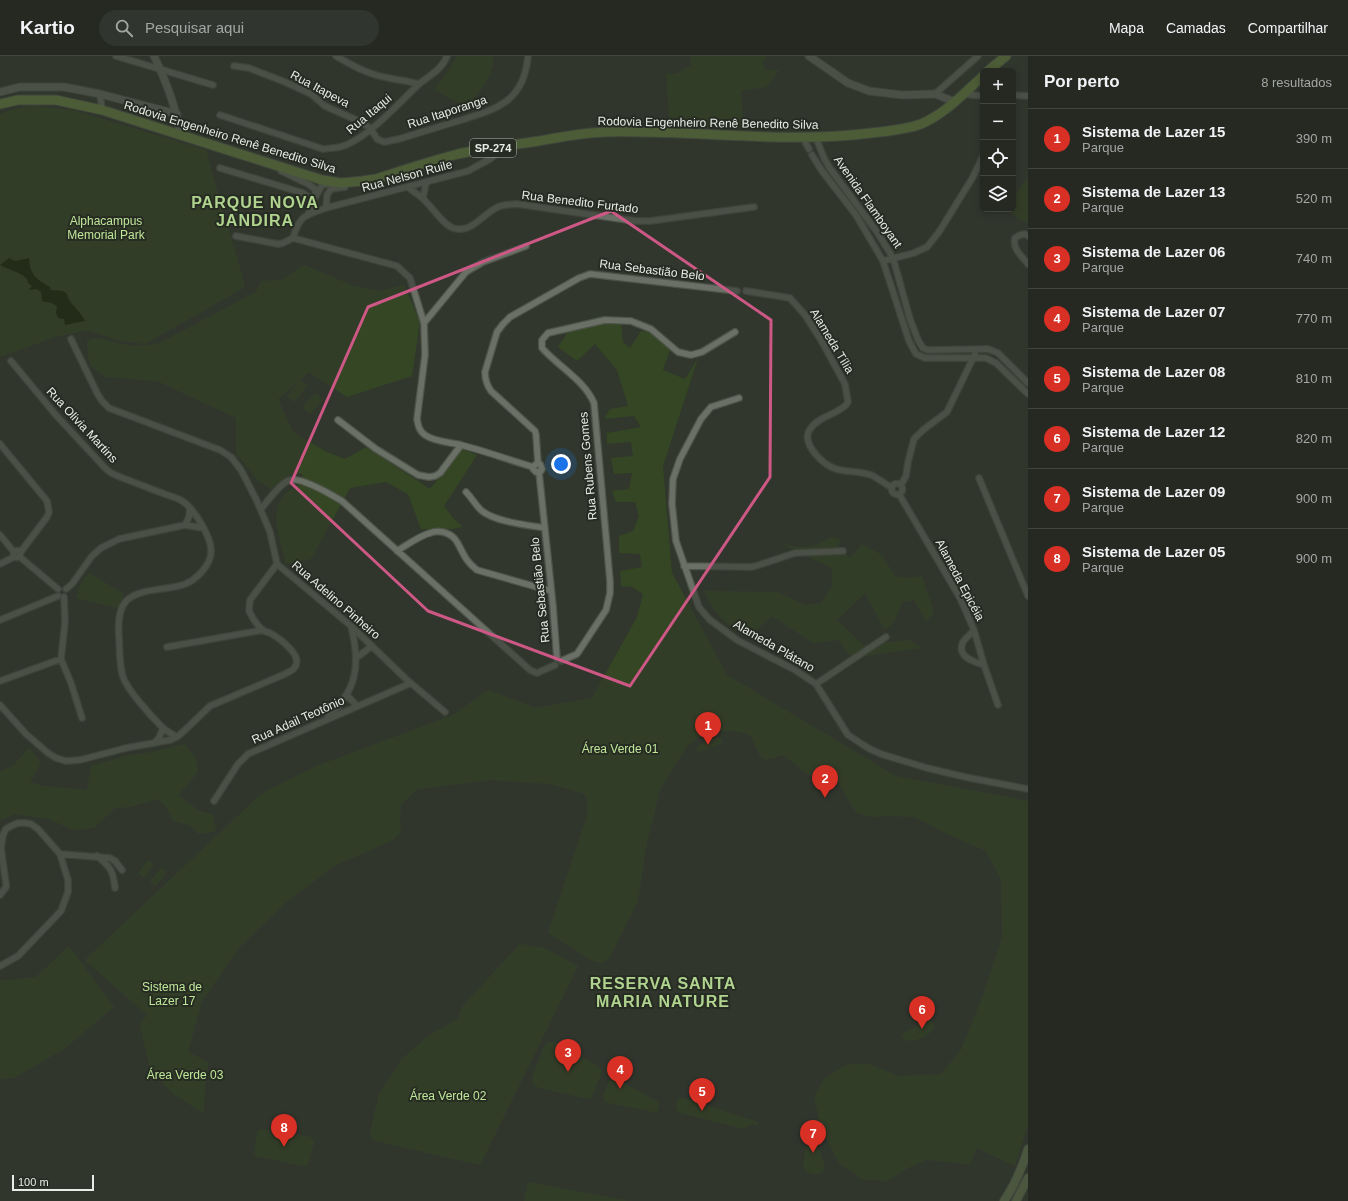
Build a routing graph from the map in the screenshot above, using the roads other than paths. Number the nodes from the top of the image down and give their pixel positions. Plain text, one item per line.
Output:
1 (116, 56) edge
2 (154, 56) edge
3 (336, 56) edge
4 (447, 56) edge
5 (528, 56) edge
6 (809, 56) edge
7 (978, 56) edge
8 (1006, 56) edge
9 (234, 66) dead end
10 (992, 68) edge
11 (160, 69) junction
12 (980, 79) edge
13 (419, 84) junction
14 (213, 85) dead end
15 (0, 92) edge
16 (100, 94) junction
17 (935, 94) junction
18 (963, 94) junction
19 (1016, 95) edge
20 (980, 96) edge
21 (1028, 96) edge
22 (955, 102) junction
23 (0, 104) edge
24 (102, 110) junction
25 (177, 114) junction
26 (220, 115) dead end
27 (371, 129) junction
28 (180, 134) junction
29 (803, 138) junction
30 (816, 138) junction
31 (507, 146) junction
32 (809, 148) dead end
33 (812, 155) dead end
34 (263, 161) junction
35 (980, 162) edge
36 (220, 168) dead end
37 (376, 178) junction
38 (341, 183) junction
39 (426, 183) junction
40 (408, 187) junction
41 (316, 196) junction
42 (423, 198) junction
43 (312, 202) junction
44 (754, 207) dead end
45 (326, 208) junction
46 (308, 214) junction
47 (236, 236) dead end
48 (1028, 236) edge
49 (293, 238) junction
50 (526, 246) dead end
51 (893, 258) junction
52 (883, 261) junction
53 (1028, 263) edge
54 (736, 291) dead end
55 (746, 291) dead end
56 (424, 323) junction
57 (736, 332) dead end
58 (71, 339) dead end
59 (978, 348) junction
60 (974, 357) junction
61 (11, 361) dead end
62 (1028, 383) edge
63 (1028, 394) edge
64 (739, 398) dead end
65 (338, 420) dead end
66 (0, 444) edge
67 (460, 445) junction
68 (535, 465) junction
69 (979, 478) dead end
70 (901, 485) junction
71 (892, 488) junction
72 (466, 492) dead end
73 (899, 494) junction
74 (190, 508) junction
75 (261, 509) junction
76 (185, 525) junction
77 (203, 528) junction
78 (545, 528) junction
79 (0, 535) edge
80 (397, 551) junction
81 (843, 551) dead end
82 (17, 554) junction
83 (0, 564) edge
84 (277, 564) junction
85 (684, 566) junction
86 (58, 589) junction
87 (66, 589) junction
88 (551, 591) junction
89 (61, 596) junction
90 (1028, 596) edge
91 (0, 620) edge
92 (350, 626) junction
93 (263, 630) junction
94 (974, 630) junction
95 (886, 637) dead end
96 (372, 646) junction
97 (167, 648) dead end
98 (356, 658) junction
99 (61, 659) junction
100 (558, 662) junction
101 (984, 665) junction
102 (0, 681) edge
103 (411, 683) junction
104 (816, 684) junction
105 (347, 695) junction
106 (0, 705) edge
107 (998, 705) dead end
108 (357, 706) junction
109 (445, 712) dead end
110 (82, 718) dead end
111 (323, 721) junction
112 (163, 728) junction
113 (177, 737) junction
114 (153, 744) junction
115 (1028, 789) edge
116 (214, 801) dead end
117 (60, 854) junction
118 (97, 856) junction
119 (122, 870) dead end
120 (114, 888) dead end
121 (0, 895) edge
122 (0, 966) edge
123 (1028, 1150) edge
124 (1028, 1178) edge
125 (1004, 1201) edge
126 (1016, 1201) edge

1 - 11 street
2 - 11 street
3 - 13 street
4 - 13 street, Rua Itaqui
5 - 27 street, Rua Itaporanga
6 - 17 street
7 - 17 street
8 - 10 main road
9 - 27 street, Rua Itapeva
11 - 14 street
11 - 25 street
12 - 18 main road, Rodovia Engenheiro Renê Benedito Silva / SP-274
13 - 27 street, Rua Itaqui
15 - 16 street
16 - 24 street
16 - 25 street
17 - 22 street
18 - 20 street
18 - 22 main road, Rodovia Engenheiro Renê Benedito Silva / SP-274
19 - 21 street
22 - 30 main road, Rodovia Engenheiro Renê Benedito Silva / SP-274
23 - 24 main road, Rodovia Engenheiro Renê Benedito Silva / SP-274
24 - 28 main road, Rodovia Engenheiro Renê Benedito Silva / SP-274
25 - 28 street
26 - 27 street, Rua Itaqui
28 - 34 main road, Rodovia Engenheiro Renê Benedito Silva / SP-274
29 - 30 main road, Rodovia Engenheiro Renê Benedito Silva / SP-274
29 - 31 main road, Rodovia Engenheiro Renê Benedito Silva / SP-274
29 - 32 street
30 - 51 street, Avenida Flamboyant
31 - 37 main road, Rodovia Engenheiro Renê Benedito Silva / SP-274
31 - 39 street, Rua Nelson Ruile
33 - 52 street, Avenida Flamboyant
34 - 38 main road, Rodovia Engenheiro Renê Benedito Silva / SP-274
34 - 41 street
35 - 51 street
36 - 43 street
37 - 38 main road, Rodovia Engenheiro Renê Benedito Silva / SP-274
37 - 45 street
38 - 41 street
39 - 40 street, Rua Nelson Ruile
39 - 42 street
40 - 42 street, Rua Benedito Furtado
40 - 45 street, Rua Nelson Ruile
41 - 43 street
42 - 44 street, Rua Benedito Furtado
43 - 46 street
45 - 46 street, Rua Nelson Ruile
46 - 49 street
47 - 49 street
48 - 53 street
49 - 56 street
50 - 56 street
51 - 52 street
51 - 59 street, Avenida Flamboyant
52 - 60 street, Avenida Flamboyant
54 - 68 street, Rua Sebastião Belo
55 - 71 street, Alameda Tília
56 - 67 street
57 - 100 street, Rua Rubens Gomes
58 - 75 street, Rua Adelino Pinheiro
59 - 60 street
59 - 62 street, Avenida Flamboyant
60 - 63 street, Avenida Flamboyant
60 - 70 street
61 - 74 street, Rua Olivia Martins
64 - 85 street, Alameda Plátano
65 - 67 street
66 - 82 street
67 - 68 street
68 - 78 street, Rua Sebastião Belo
69 - 90 street
70 - 71 street
70 - 73 street
71 - 73 street
72 - 78 street
73 - 94 street, Alameda Epicéia
74 - 76 street
74 - 77 street, Rua Olivia Martins
75 - 80 street, Rua Rubens Gomes
75 - 84 street, Rua Adelino Pinheiro
76 - 77 street
76 - 87 street
77 - 112 street, Rua Olivia Martins
78 - 88 street, Rua Sebastião Belo
79 - 82 street
80 - 88 street
80 - 100 street, Rua Rubens Gomes
81 - 85 street
82 - 83 street
82 - 86 street
84 - 92 street, Rua Adelino Pinheiro
84 - 93 street
85 - 104 street, Alameda Plátano
86 - 87 street
86 - 89 street
87 - 89 street
88 - 100 street, Rua Sebastião Belo
89 - 91 street
89 - 99 street
92 - 96 street, Rua Adelino Pinheiro
92 - 98 street
93 - 97 street
93 - 113 street
94 - 101 street, Alameda Epicéia
94 - 101 street
95 - 104 street
96 - 98 street
96 - 103 street, Rua Adelino Pinheiro
98 - 105 street
99 - 102 street
99 - 110 street
101 - 107 street, Alameda Epicéia
103 - 108 street, Rua Adail Teotônio
103 - 109 street, Rua Adelino Pinheiro
104 - 115 street, Alameda Plátano
105 - 108 street
105 - 111 street
106 - 114 street
108 - 111 street, Rua Adail Teotônio
111 - 116 street, Rua Adail Teotônio
112 - 113 street, Rua Olivia Martins
112 - 114 street
113 - 114 street
117 - 118 street
117 - 121 street
117 - 122 street
118 - 119 street
118 - 120 street
123 - 125 main road
124 - 126 main road

